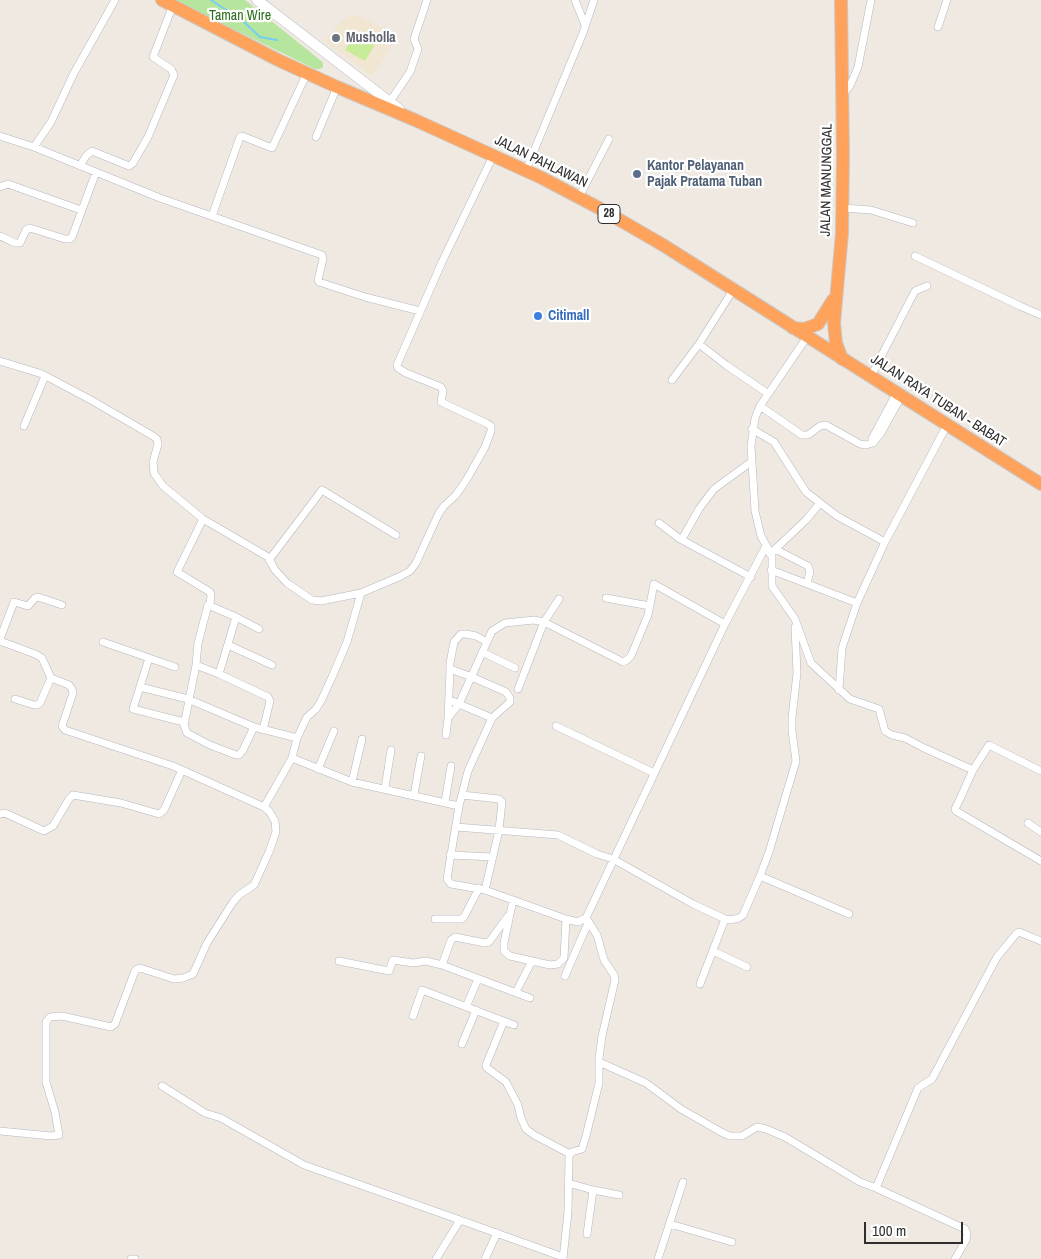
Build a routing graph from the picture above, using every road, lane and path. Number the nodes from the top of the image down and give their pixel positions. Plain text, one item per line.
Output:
1 (115, 0) edge
2 (257, 0) edge
3 (427, 0) edge
4 (574, 0) edge
5 (594, 0) edge
6 (841, 0) edge
7 (871, 0) edge
8 (947, 0) edge
9 (168, 3) edge
10 (585, 26) junction
11 (938, 27) dead end
12 (307, 73) junction
13 (337, 88) junction
14 (843, 95) junction
15 (389, 102) junction
16 (415, 120) junction
17 (0, 136) edge
18 (316, 137) dead end
19 (609, 139) dead end
20 (34, 147) junction
21 (493, 156) junction
22 (80, 166) junction
23 (526, 170) junction
24 (96, 172) junction
25 (0, 187) edge
26 (579, 197) junction
27 (843, 208) junction
28 (81, 210) junction
29 (212, 216) junction
30 (913, 223) dead end
31 (0, 236) edge
32 (915, 256) dead end
33 (927, 286) dead end
34 (733, 290) junction
35 (836, 291) junction
36 (420, 311) junction
37 (1041, 315) edge
38 (793, 328) junction
39 (812, 340) junction
40 (699, 344) junction
41 (842, 359) junction
42 (0, 361) edge
43 (45, 376) junction
44 (871, 376) junction
45 (672, 380) dead end
46 (767, 393) junction
47 (899, 394) junction
48 (760, 406) junction
49 (947, 425) junction
50 (24, 426) dead end
51 (752, 429) junction
52 (751, 462) junction
53 (1041, 484) edge
54 (820, 503) junction
55 (203, 519) junction
56 (659, 523) dead end
57 (396, 535) dead end
58 (682, 539) junction
59 (885, 542) junction
60 (766, 546) junction
61 (772, 552) junction
62 (270, 560) junction
63 (772, 570) junction
64 (750, 577) junction
65 (807, 583) junction
66 (361, 593) junction
67 (606, 598) dead end
68 (558, 599) dead end
69 (857, 602) junction
70 (62, 604) dead end
71 (210, 604) junction
72 (650, 606) junction
73 (236, 617) junction
74 (794, 619) junction
75 (544, 622) junction
76 (725, 624) junction
77 (258, 629) dead end
78 (0, 640) edge
79 (103, 642) dead end
80 (487, 642) junction
81 (228, 645) junction
82 (482, 652) junction
83 (149, 658) junction
84 (196, 665) junction
85 (272, 665) dead end
86 (175, 667) dead end
87 (515, 668) dead end
88 (450, 669) junction
89 (219, 674) junction
90 (472, 677) junction
91 (51, 678) junction
92 (140, 687) junction
93 (518, 689) dead end
94 (839, 690) junction
95 (15, 699) dead end
96 (188, 699) junction
97 (450, 700) junction
98 (459, 704) junction
99 (448, 718) junction
100 (492, 718) junction
101 (184, 722) junction
102 (556, 726) dead end
103 (254, 727) junction
104 (263, 730) junction
105 (334, 732) dead end
106 (446, 734) dead end
107 (298, 738) junction
108 (362, 739) dead end
109 (391, 750) dead end
110 (421, 756) dead end
111 (292, 758) junction
112 (451, 766) dead end
113 (318, 769) junction
114 (182, 770) junction
115 (973, 770) junction
116 (1041, 771) edge
117 (654, 773) junction
118 (352, 782) junction
119 (385, 788) junction
120 (414, 795) junction
121 (462, 795) junction
122 (445, 802) junction
123 (459, 806) junction
124 (264, 807) junction
125 (0, 814) edge
126 (1028, 823) dead end
127 (456, 827) junction
128 (498, 830) junction
129 (1041, 832) edge
130 (450, 855) junction
131 (493, 857) junction
132 (612, 859) junction
133 (1041, 861) edge
134 (760, 876) junction
135 (482, 889) junction
136 (513, 900) junction
137 (509, 914) junction
138 (849, 914) dead end
139 (435, 919) dead end
140 (566, 919) junction
141 (725, 919) junction
142 (587, 920) junction
143 (1041, 942) edge
144 (713, 951) junction
145 (339, 961) dead end
146 (532, 962) junction
147 (442, 965) junction
148 (747, 967) dead end
149 (566, 976) dead end
150 (478, 978) junction
151 (700, 984) dead end
152 (516, 992) junction
153 (530, 998) dead end
154 (466, 1007) junction
155 (476, 1010) junction
156 (413, 1016) dead end
157 (504, 1021) junction
158 (514, 1025) dead end
159 (462, 1044) dead end
160 (599, 1062) junction
161 (162, 1086) dead end
162 (0, 1131) edge
163 (570, 1154) junction
164 (683, 1182) dead end
165 (568, 1183) junction
166 (876, 1188) junction
167 (594, 1190) junction
168 (619, 1195) dead end
169 (460, 1220) junction
170 (670, 1224) junction
171 (496, 1233) junction
172 (587, 1234) dead end
173 (732, 1242) dead end
174 (563, 1258) edge
175 (131, 1259) edge
176 (135, 1259) edge
177 (436, 1259) edge
178 (485, 1259) edge
179 (658, 1259) edge
180 (955, 1259) edge

1 - 20 street
2 - 15 main road, JALAN PAHLAWAN
3 - 15 street
4 - 10 street
5 - 10 street
6 - 14 highway, JALAN MANUNGGAL
7 - 14 street
8 - 11 street
9 - 12 highway, 28
9 - 22 street
10 - 23 street
12 - 13 highway, 28
12 - 29 street
13 - 16 highway, 28
13 - 18 street
14 - 27 highway, JALAN MANUNGGAL
15 - 16 main road, JALAN PAHLAWAN
16 - 21 highway, JALAN PAHLAWAN / 28
17 - 20 street
19 - 26 street
20 - 22 street
21 - 23 highway, JALAN PAHLAWAN / 28
21 - 36 street
22 - 24 street
23 - 26 highway, JALAN PAHLAWAN / 28
24 - 28 street
24 - 29 street
25 - 28 street
26 - 34 highway, JALAN PAHLAWAN / 28
27 - 30 street
27 - 35 highway, JALAN MANUNGGAL
28 - 31 street
29 - 36 street
32 - 37 street
33 - 44 street
34 - 38 highway, JALAN PAHLAWAN / 28
34 - 40 street
35 - 38 highway
35 - 41 highway, JALAN MANUNGGAL
36 - 66 street
38 - 39 highway, JALAN PAHLAWAN / 28
39 - 41 highway, JALAN RAYA TUBAN - BABAT / 28
39 - 46 street
40 - 45 street
40 - 46 street
41 - 44 highway, JALAN RAYA TUBAN - BABAT / 28
42 - 43 street
43 - 50 street
43 - 55 street
44 - 47 highway, JALAN RAYA TUBAN - BABAT / 28
46 - 48 street
47 - 48 street
47 - 49 highway, JALAN RAYA TUBAN - BABAT / 28
48 - 51 street
49 - 53 highway, JALAN RAYA TUBAN - BABAT / 28
49 - 59 street
51 - 52 street
51 - 54 street
52 - 58 street
52 - 60 street
54 - 59 street
54 - 61 street
55 - 62 street
55 - 71 street
56 - 58 street
57 - 62 street
58 - 64 street
59 - 69 street
60 - 61 street
60 - 64 street
61 - 63 street
61 - 65 street
62 - 66 street
63 - 65 street
63 - 74 street
64 - 76 street
65 - 69 street
66 - 107 street
67 - 72 street
68 - 75 street
69 - 94 street
70 - 78 street
71 - 73 street
71 - 84 street
72 - 75 street
72 - 76 street
73 - 77 street
73 - 81 street
74 - 94 street
74 - 134 street
75 - 80 street
75 - 93 street
76 - 117 street
78 - 91 street
79 - 83 street
80 - 82 street
80 - 88 street
81 - 85 street
81 - 89 street
82 - 87 street
82 - 90 street
83 - 86 street
83 - 92 street
84 - 89 street
84 - 96 street
88 - 90 street
88 - 97 street
89 - 104 street
90 - 98 street
90 - 100 street
91 - 95 street
91 - 114 street
92 - 96 street
92 - 101 street
94 - 115 street
96 - 101 street
96 - 103 street
97 - 98 street
97 - 99 street
98 - 99 street
98 - 100 street
99 - 106 street
100 - 121 street
101 - 103 street
102 - 117 street
103 - 104 street
104 - 107 street
105 - 113 street
107 - 111 street
108 - 118 street
109 - 119 street
110 - 120 street
111 - 113 street
111 - 124 street
112 - 122 street
113 - 118 street
114 - 124 street
114 - 125 street
115 - 116 street
115 - 133 street
117 - 132 street
118 - 119 street
119 - 120 street
120 - 122 street
121 - 123 street
121 - 128 street
122 - 123 street
123 - 127 street
124 - 162 street
126 - 129 street
127 - 128 street
127 - 130 street
128 - 131 street
128 - 132 street
130 - 131 street
130 - 135 street
131 - 135 street
132 - 141 street
132 - 142 street
134 - 138 street
134 - 141 street
135 - 136 street
135 - 139 street
136 - 137 street
136 - 140 street
137 - 146 street
137 - 147 street
140 - 142 street
140 - 146 street
141 - 144 street
142 - 149 street
142 - 160 street
143 - 166 street
144 - 148 street
144 - 151 street
145 - 147 street
146 - 152 street
147 - 150 street
150 - 152 street
150 - 154 street
152 - 153 street
154 - 155 street
154 - 156 street
155 - 157 street
155 - 159 street
157 - 158 street
157 - 163 street
160 - 163 street
160 - 166 street
161 - 169 street
163 - 165 street
164 - 170 street
165 - 167 street
165 - 174 street
166 - 180 street
167 - 168 street
167 - 172 street
169 - 171 street
169 - 177 street
170 - 173 street
170 - 179 street
171 - 174 street
171 - 178 street
175 - 176 street

